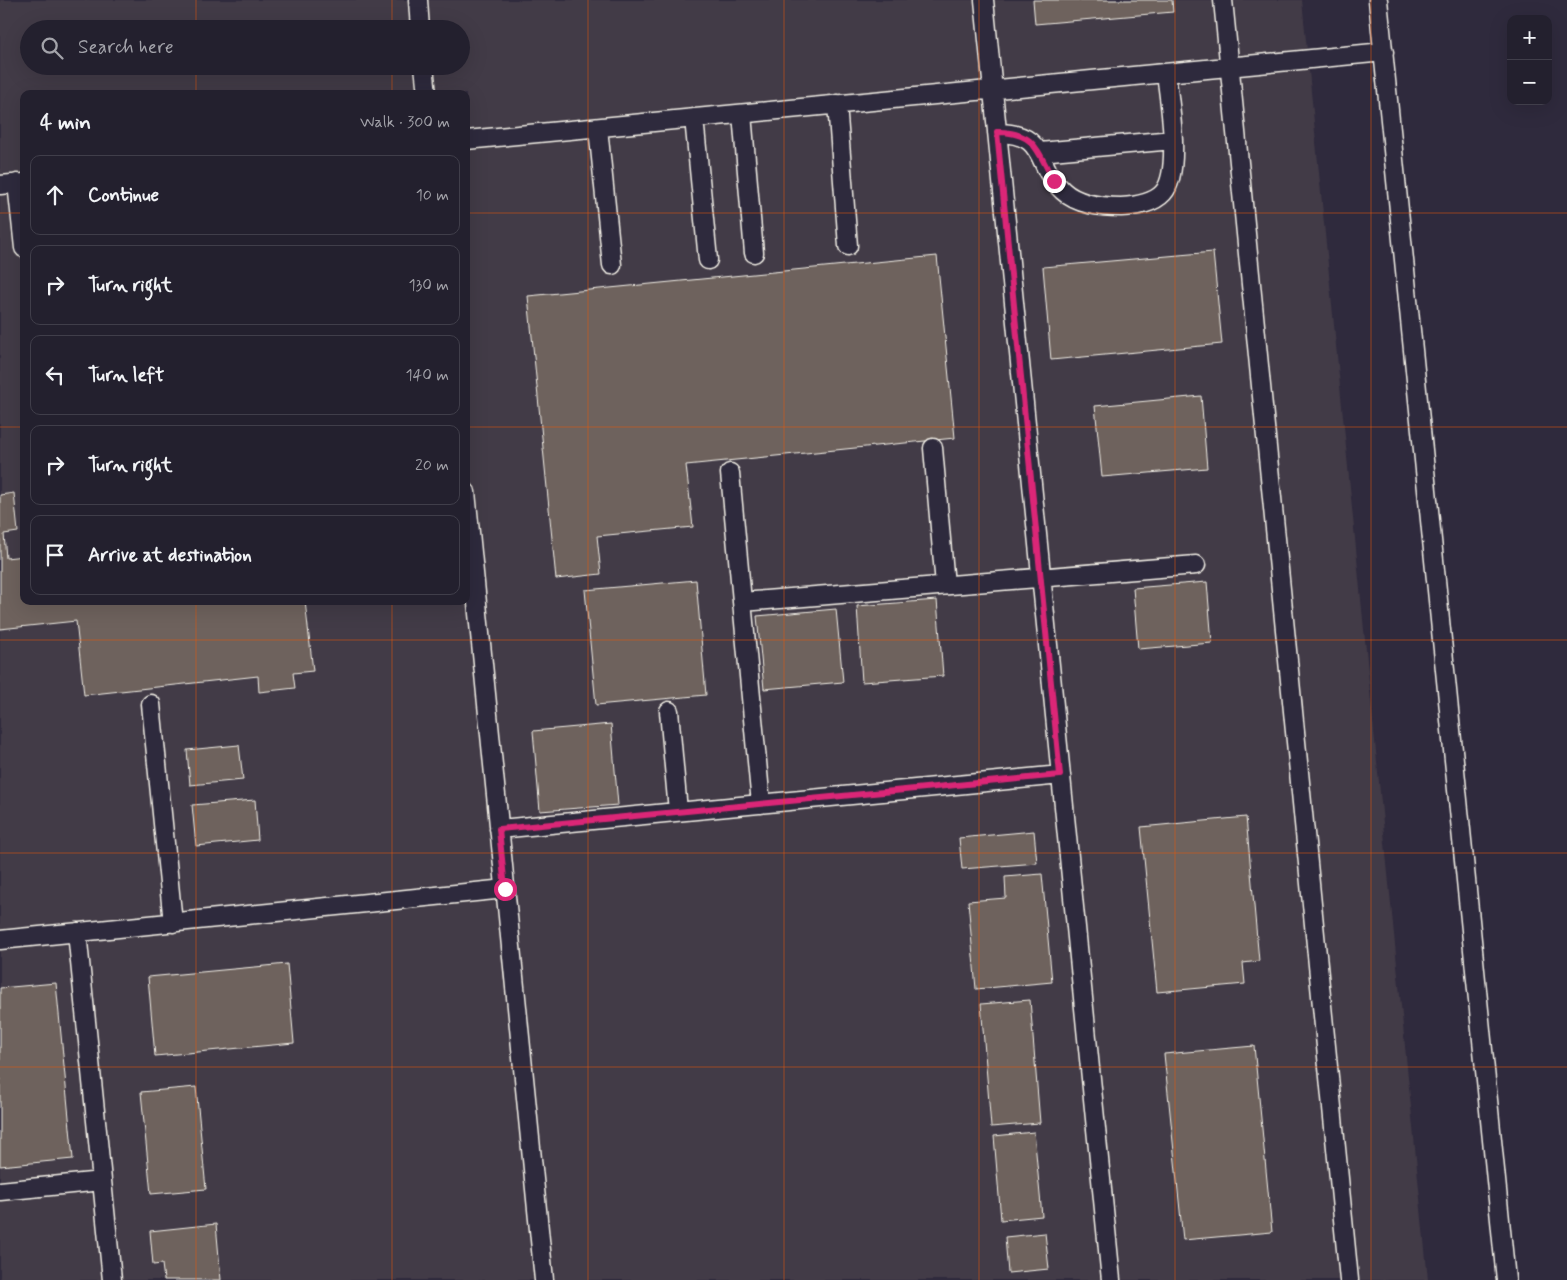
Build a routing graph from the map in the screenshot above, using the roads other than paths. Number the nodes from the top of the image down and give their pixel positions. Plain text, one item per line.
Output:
1 (418, 0) edge
2 (984, 0) edge
3 (1223, 0) edge
4 (1378, 0) edge
5 (419, 20) edge
6 (1384, 52) junction
7 (1230, 67) junction
8 (1166, 73) junction
9 (425, 75) edge
10 (427, 90) edge
11 (993, 90) junction
12 (838, 104) junction
13 (742, 114) junction
14 (694, 118) junction
15 (598, 128) junction
16 (997, 132) junction
17 (470, 140) edge
18 (1173, 140) junction
19 (1040, 152) junction
20 (14, 184) edge
21 (20, 222) edge
22 (848, 246) dead end
23 (754, 252) dead end
24 (708, 260) dead end
25 (612, 265) dead end
26 (932, 448) dead end
27 (730, 473) dead end
28 (470, 542) edge
29 (1196, 565) dead end
30 (1041, 577) junction
31 (945, 585) junction
32 (742, 602) junction
33 (151, 704) dead end
34 (669, 711) dead end
35 (1060, 775) junction
36 (761, 804) junction
37 (678, 812) junction
38 (499, 829) junction
39 (505, 889) junction
40 (173, 923) junction
41 (77, 932) junction
42 (0, 940) edge
43 (102, 1181) junction
44 (0, 1191) edge
45 (112, 1280) edge
46 (544, 1280) edge
47 (1111, 1280) edge
48 (1349, 1280) edge
49 (1506, 1280) edge

1 - 5 lane
2 - 11 lane
3 - 7 lane
4 - 6 lane
6 - 7 lane
6 - 49 lane
7 - 8 lane
7 - 48 lane
8 - 11 lane
8 - 18 lane
9 - 10 lane
11 - 12 lane
11 - 16 lane
12 - 13 lane
12 - 22 lane
13 - 14 lane
13 - 23 lane
14 - 15 lane
14 - 24 lane
15 - 17 lane
15 - 25 lane
16 - 19 lane
16 - 30 lane
18 - 19 lane
18 - 19 lane
20 - 21 lane
26 - 31 lane
27 - 32 lane
28 - 38 lane
29 - 30 lane
30 - 31 lane
30 - 35 lane
31 - 32 lane
32 - 36 lane
33 - 40 lane
34 - 37 lane
35 - 36 lane
35 - 47 lane
36 - 37 lane
37 - 38 lane
38 - 39 lane
39 - 40 lane
39 - 46 lane
40 - 41 lane
41 - 42 lane
41 - 43 lane
43 - 44 lane
43 - 45 lane

